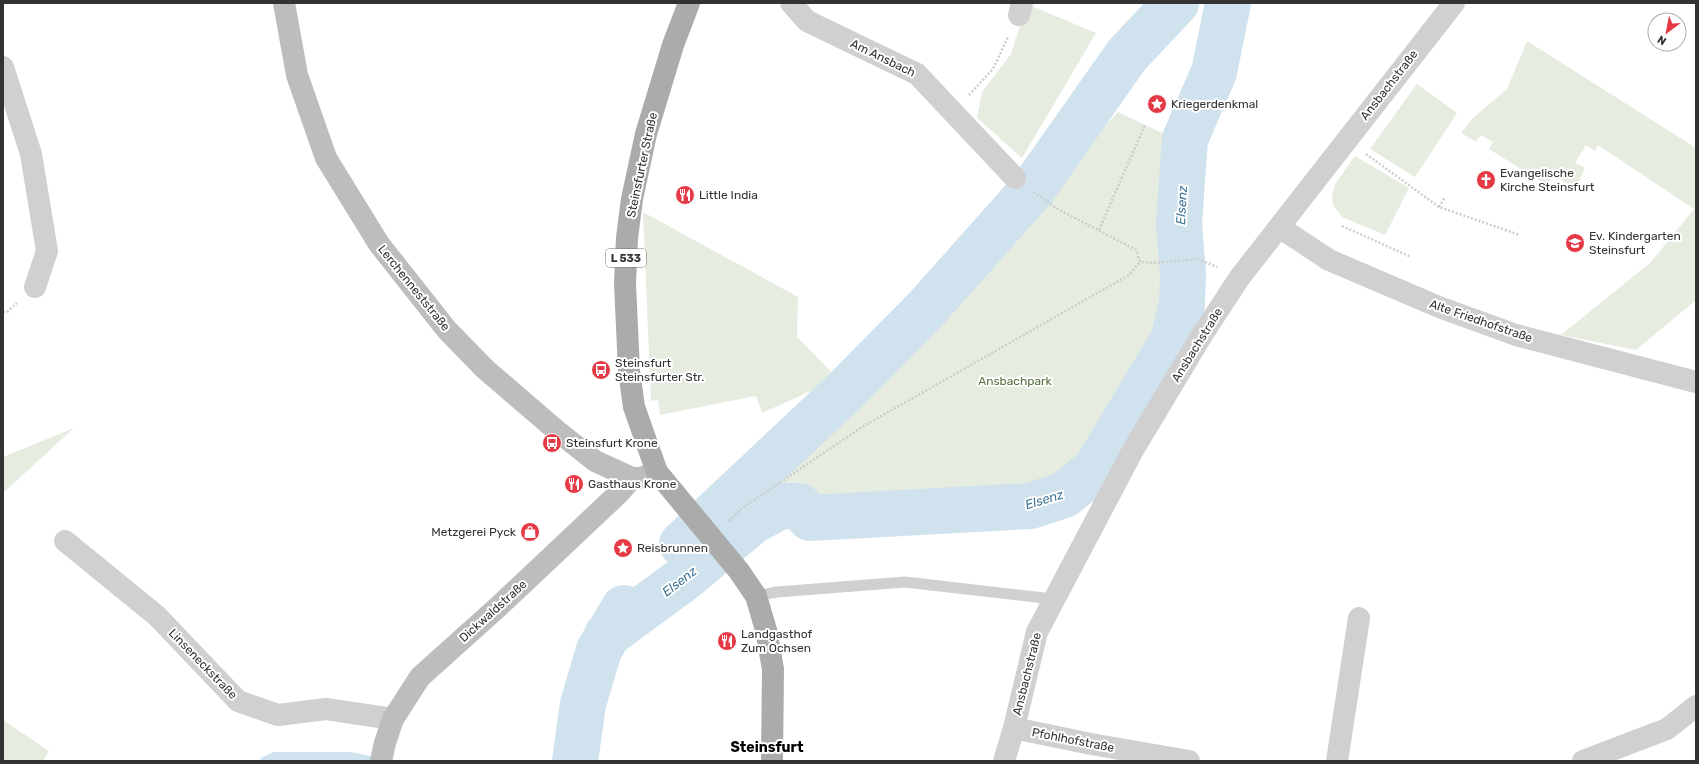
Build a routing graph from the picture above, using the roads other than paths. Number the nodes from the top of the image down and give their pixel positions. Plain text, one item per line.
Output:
1 (284, 3) edge
2 (689, 3) edge
3 (791, 3) edge
4 (1454, 3) edge
5 (3, 67) edge
6 (1015, 178) dead end
7 (1279, 227) junction
8 (34, 287) dead end
9 (1696, 382) edge
10 (657, 472) junction
11 (632, 478) junction
12 (66, 541) dead end
13 (756, 596) junction
14 (1053, 599) junction
15 (1359, 618) dead end
16 (1696, 706) edge
17 (393, 719) junction
18 (1014, 728) junction
19 (383, 752) edge
20 (772, 761) edge
21 (1004, 761) edge
22 (1189, 761) edge
23 (1337, 761) edge
24 (1583, 761) edge

1 - 11 street, Lerchenneststraße
2 - 10 main road, Steinsfurter Straße / L 533
3 - 6 street, Am Ansbach
4 - 7 street, Ansbachstraße
5 - 8 street
7 - 9 street, Alte Friedhofstraße
7 - 14 street, Ansbachstraße
10 - 11 street
10 - 13 main road, L 533
11 - 17 street, Dickwaldstraße
12 - 17 street, Linseneckstraße
13 - 14 lane
13 - 20 main road, L 533
14 - 18 street, Ansbachstraße
15 - 23 street
16 - 24 street
17 - 19 street, Dickwaldstraße
18 - 21 street
18 - 22 street, Pfohlhofstraße

